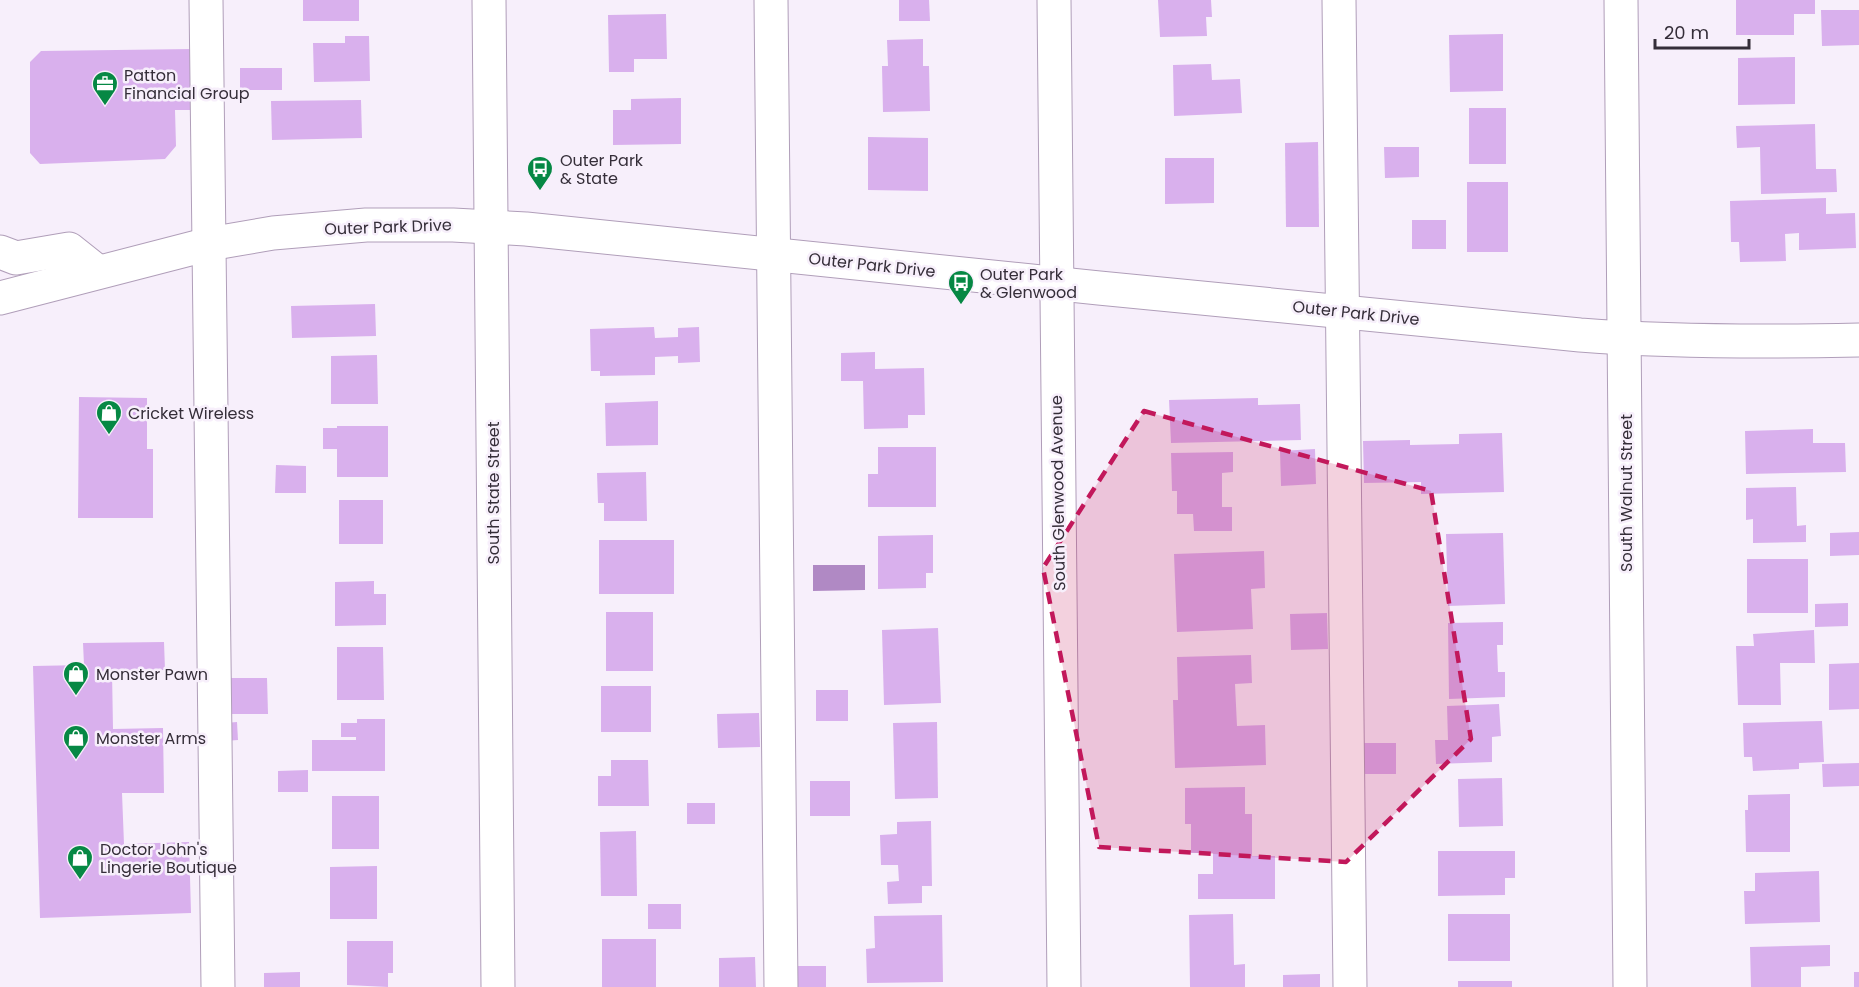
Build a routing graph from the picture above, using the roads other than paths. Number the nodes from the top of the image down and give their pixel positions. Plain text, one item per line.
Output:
1 (206, 0) edge
2 (489, 0) edge
3 (771, 0) edge
4 (1054, 0) edge
5 (1339, 0) edge
6 (1621, 0) edge
7 (492, 227) junction
8 (208, 244) junction
9 (0, 252) edge
10 (773, 255) junction
11 (98, 272) junction
12 (1056, 284) junction
13 (0, 298) edge
14 (1343, 312) junction
15 (1625, 339) junction
16 (1859, 340) edge
17 (218, 987) edge
18 (498, 987) edge
19 (781, 987) edge
20 (1064, 987) edge
21 (1350, 987) edge
22 (1630, 987) edge

1 - 8 street
2 - 7 street, South State Street
3 - 10 street
4 - 12 street, South Glenwood Avenue
5 - 14 street
6 - 15 street, South Walnut Street
7 - 8 street, Outer Park Drive
7 - 10 street, Outer Park Drive
7 - 18 street, South State Street
8 - 11 street, Outer Park Drive
8 - 17 street
9 - 11 street
10 - 12 street, Outer Park Drive
10 - 19 street
11 - 13 street, Outer Park Drive
12 - 14 street, Outer Park Drive
12 - 20 street, South Glenwood Avenue
14 - 15 street, Outer Park Drive
14 - 21 street
15 - 16 street, Outer Park Drive
15 - 22 street, South Walnut Street

